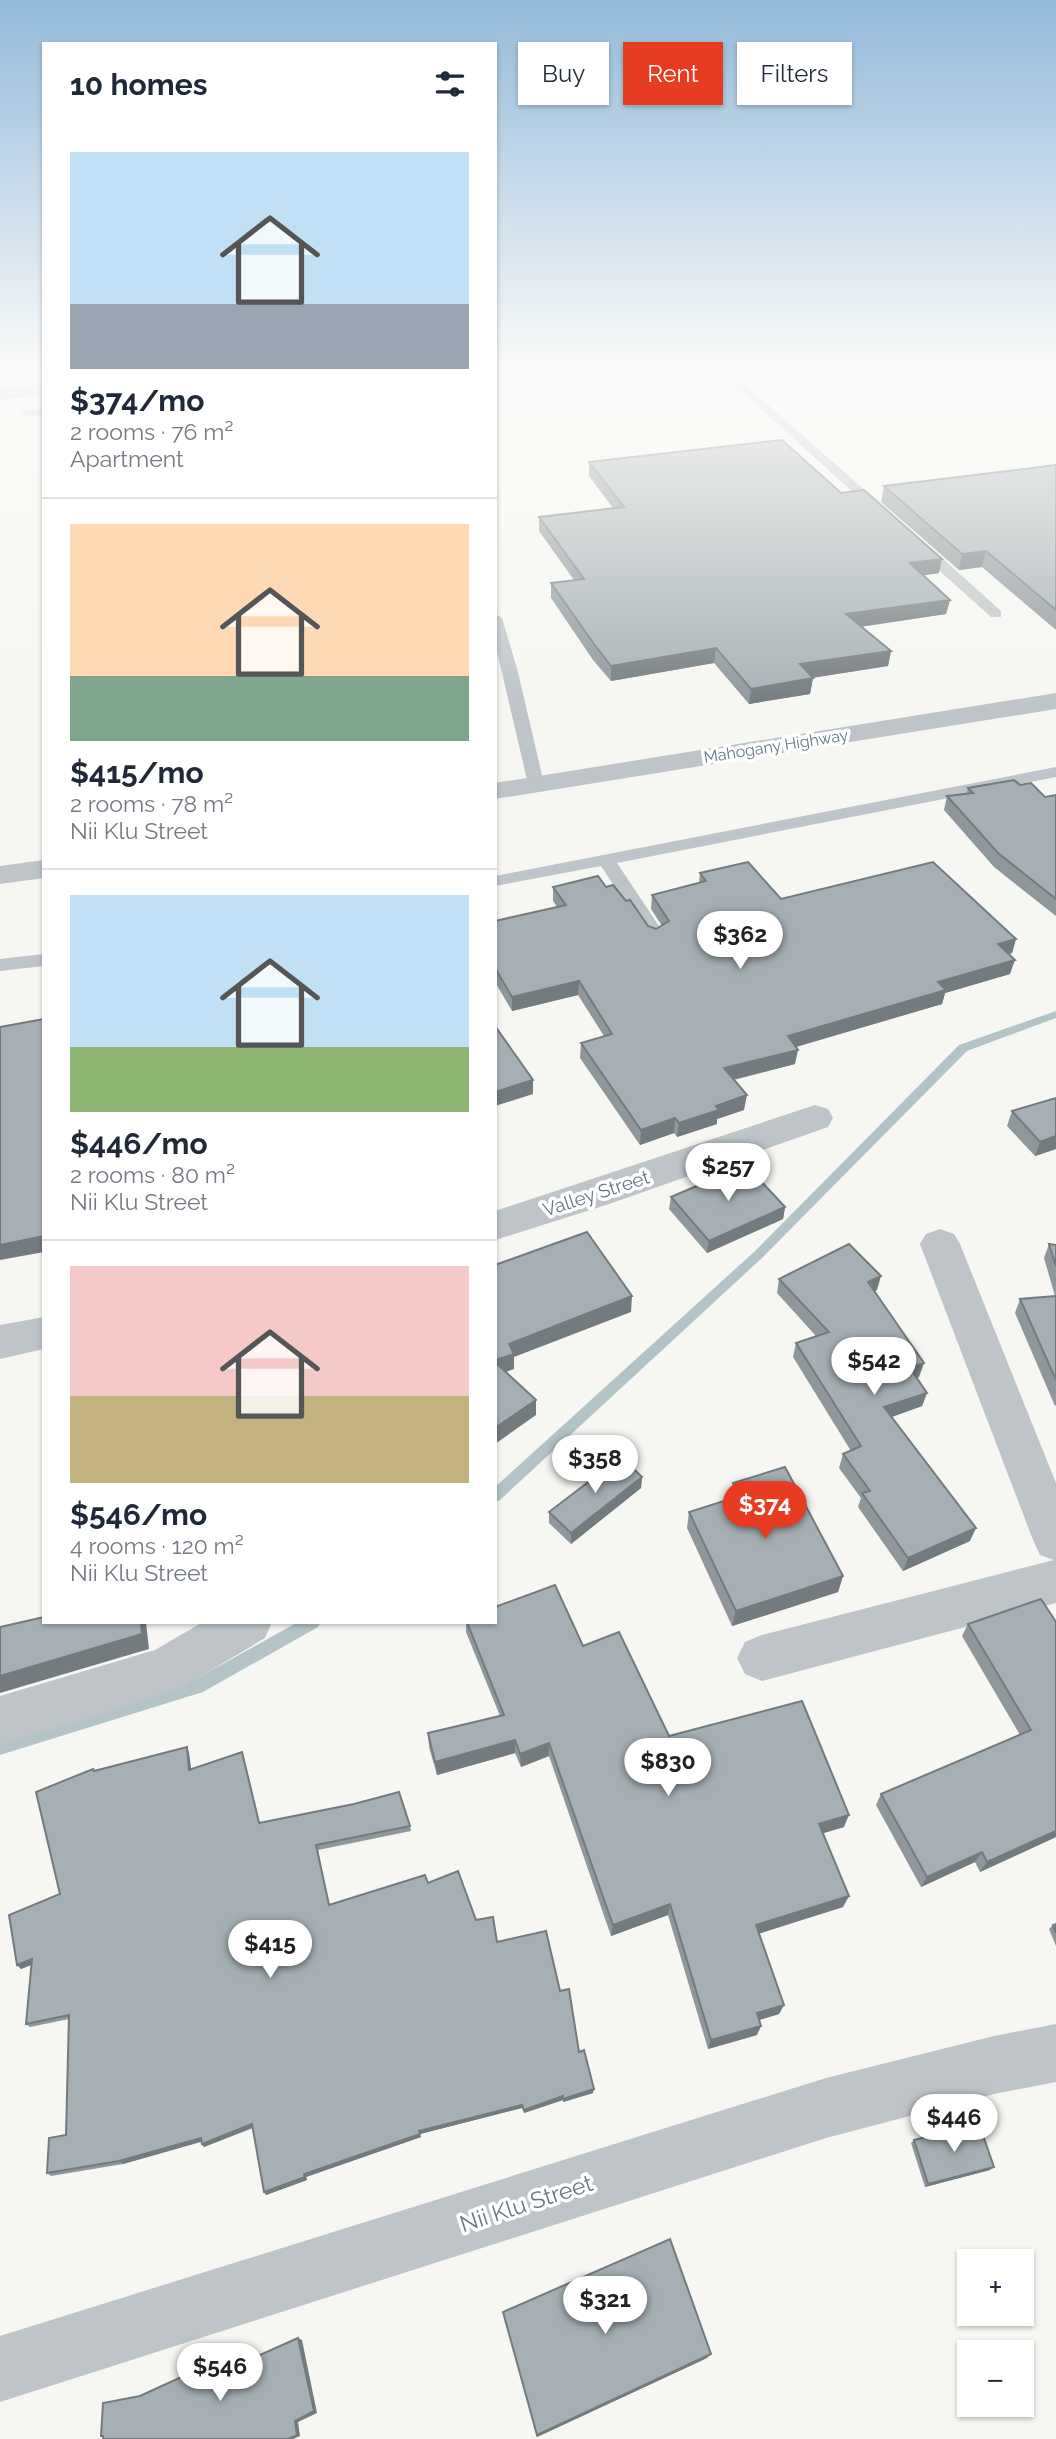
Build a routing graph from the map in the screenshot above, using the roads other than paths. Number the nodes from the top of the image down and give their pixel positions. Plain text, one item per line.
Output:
1 (852, 485) edge
2 (996, 614) dead end
3 (497, 625) edge
4 (1056, 701) edge
5 (1056, 772) edge
6 (536, 784) junction
7 (497, 791) edge
8 (606, 860) junction
9 (42, 869) edge
10 (0, 875) edge
11 (497, 881) edge
12 (656, 935) edge
13 (42, 960) edge
14 (0, 965) edge
15 (815, 1118) dead end
16 (497, 1225) edge
17 (940, 1244) dead end
18 (42, 1333) edge
19 (0, 1342) edge
20 (1044, 1478) edge
21 (1056, 1540) edge
22 (1056, 1581) edge
23 (245, 1624) edge
24 (762, 1658) dead end
25 (0, 1721) edge
26 (1056, 2053) edge
27 (0, 2369) edge

1 - 2 lane
3 - 6 lane
4 - 6 street, Mahogany Highway
5 - 8 lane
6 - 7 street, Mahogany Highway
8 - 11 lane
8 - 12 lane
9 - 10 street
13 - 14 lane
15 - 16 street, Valley Street
17 - 20 street
18 - 19 street
20 - 21 street
22 - 24 street
23 - 25 street
26 - 27 street, Nii Klu Street

